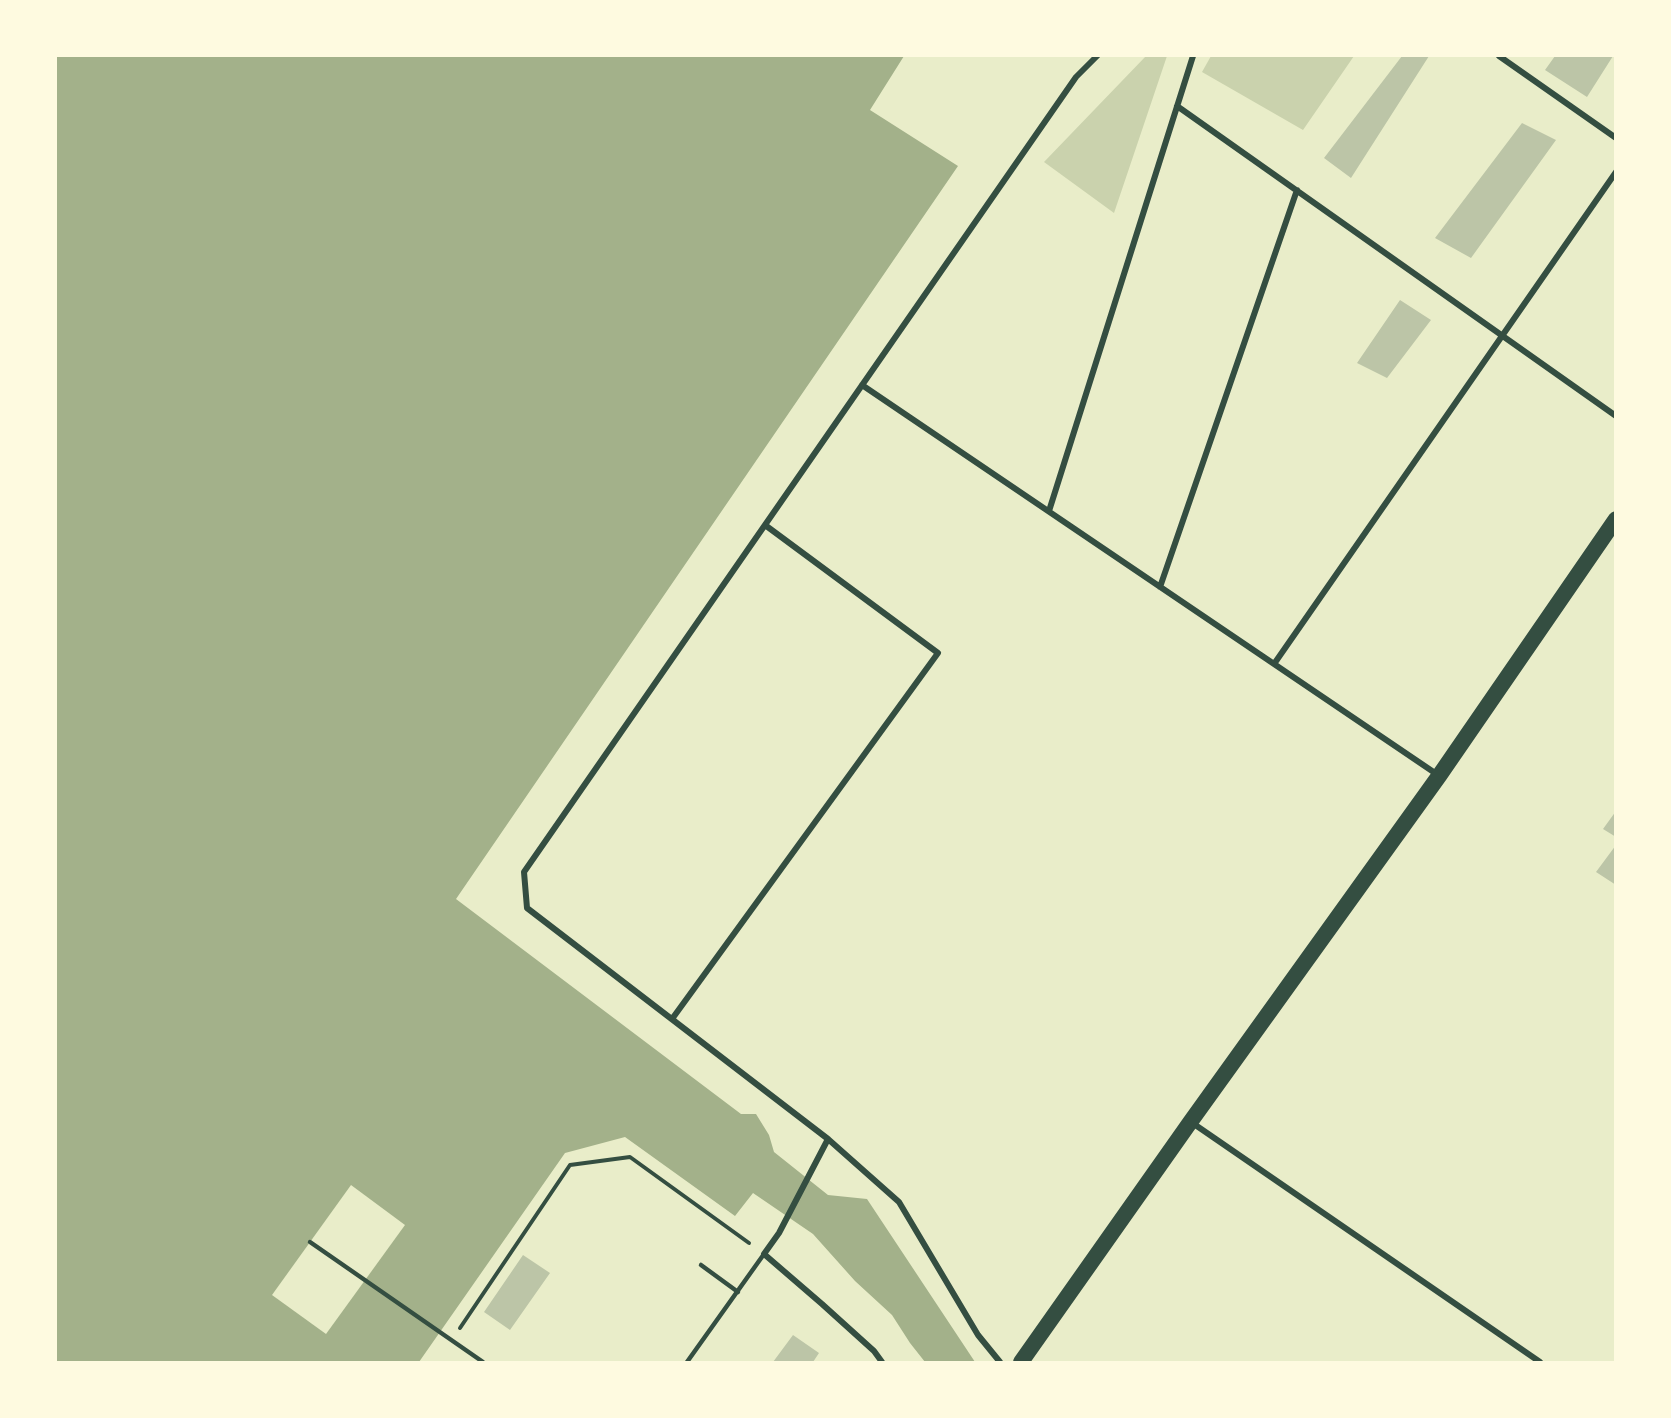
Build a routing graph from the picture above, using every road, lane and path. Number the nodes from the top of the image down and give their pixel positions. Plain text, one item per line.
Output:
1 (1097, 56) edge
2 (1193, 56) edge
3 (1499, 56) edge
4 (1177, 105) junction
5 (1616, 138) edge
6 (1616, 172) edge
7 (1297, 190) junction
8 (1502, 336) junction
9 (862, 384) junction
10 (1616, 416) edge
11 (1049, 512) junction
12 (1616, 519) edge
13 (765, 525) junction
14 (1160, 587) junction
15 (1274, 664) junction
16 (1438, 776) junction
17 (672, 1019) junction
18 (1191, 1121) junction
19 (828, 1139) junction
20 (310, 1242) dead end
21 (764, 1254) junction
22 (701, 1265) dead end
23 (738, 1292) junction
24 (451, 1341) junction
25 (483, 1362) edge
26 (687, 1362) edge
27 (882, 1362) edge
28 (1000, 1362) edge
29 (1022, 1362) edge
30 (1540, 1362) edge

1 - 9 street
2 - 4 street
3 - 5 street
4 - 7 street
4 - 11 street
6 - 8 street
7 - 8 street
7 - 14 street
8 - 10 street
8 - 15 street
9 - 11 street
9 - 13 street
11 - 14 street
12 - 16 highway
13 - 17 street
13 - 17 street
14 - 15 street
15 - 16 street
16 - 18 highway
17 - 19 street
18 - 29 highway
18 - 30 street
19 - 21 street
19 - 28 street
20 - 24 lane
21 - 23 lane
21 - 24 path
21 - 27 street
22 - 23 lane
23 - 26 lane
24 - 25 lane

